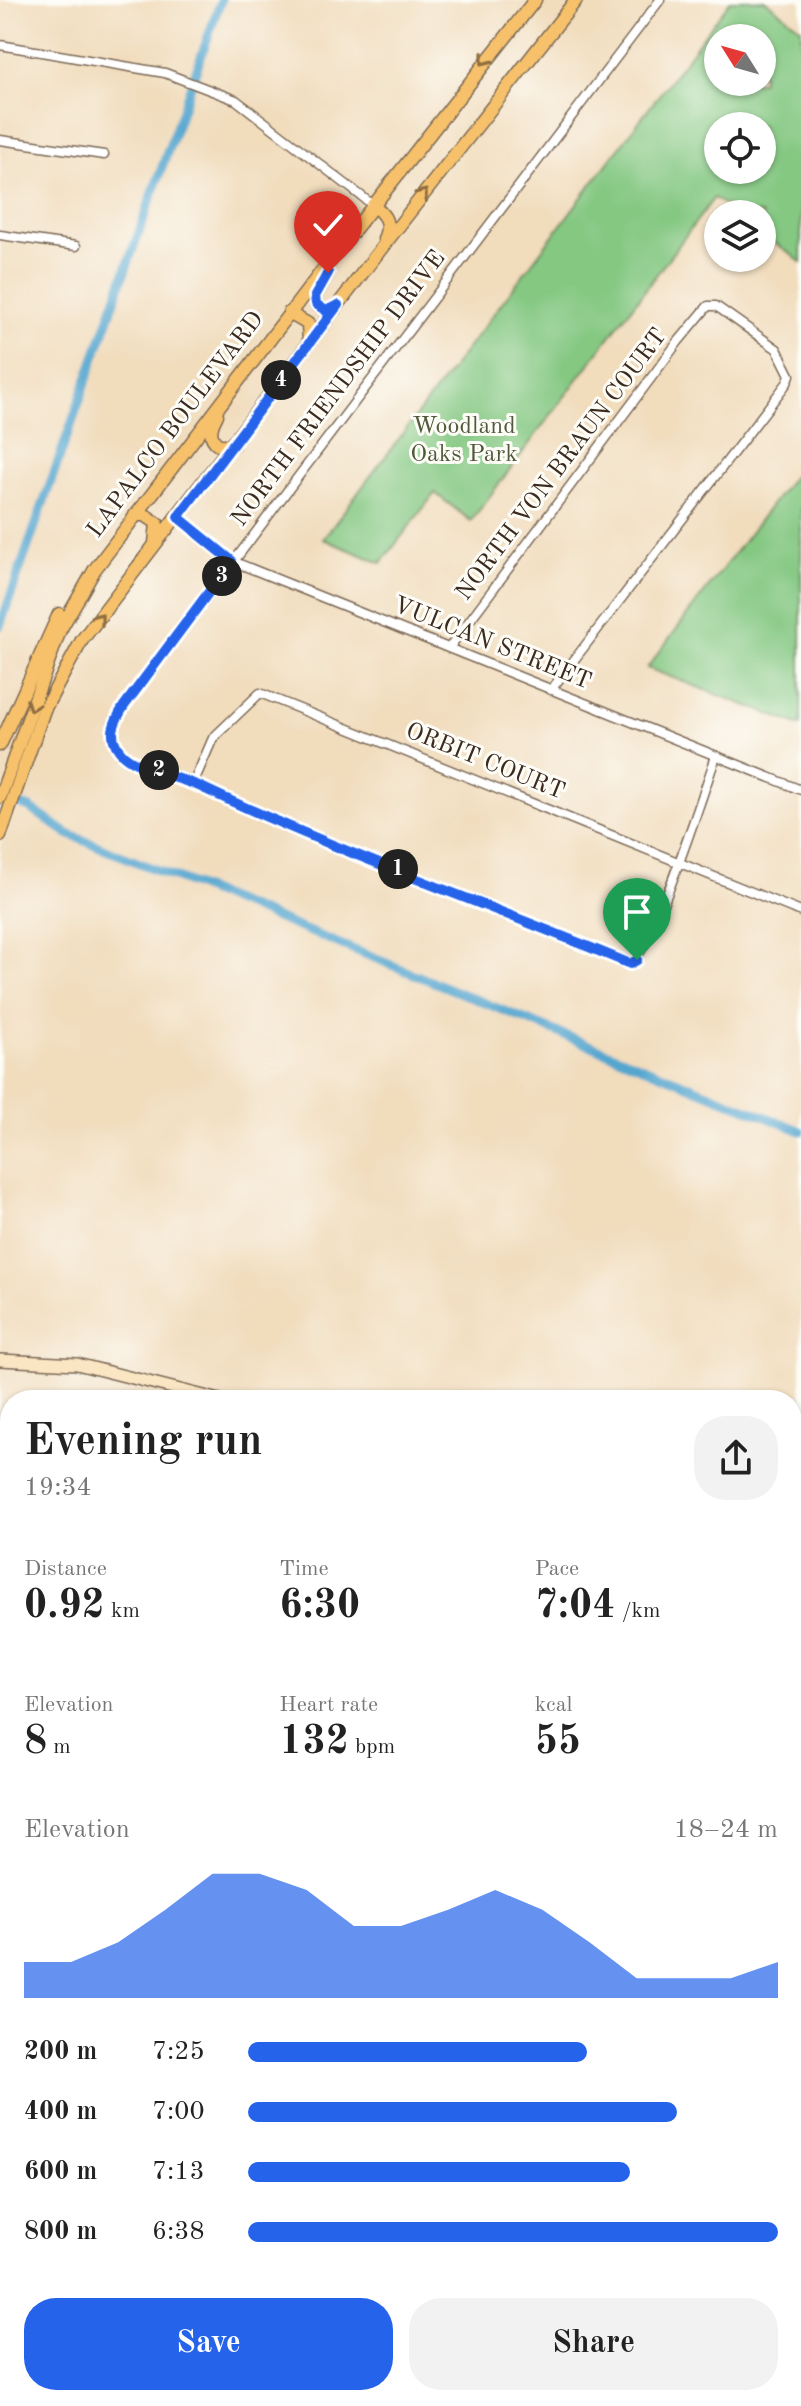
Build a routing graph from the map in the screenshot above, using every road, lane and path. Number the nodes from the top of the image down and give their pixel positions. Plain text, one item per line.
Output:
1 (535, 0) edge
2 (576, 0) edge
3 (660, 0) edge
4 (0, 45) edge
5 (0, 140) edge
6 (104, 155) dead end
7 (373, 205) junction
8 (350, 234) junction
9 (0, 235) edge
10 (76, 246) dead end
11 (380, 250) junction
12 (338, 305) junction
13 (289, 313) junction
14 (308, 345) junction
15 (232, 388) junction
16 (233, 445) junction
17 (135, 515) junction
18 (178, 517) junction
19 (155, 546) junction
20 (107, 552) junction
21 (232, 561) junction
22 (449, 648) junction
23 (551, 690) junction
24 (0, 745) edge
25 (716, 756) junction
26 (193, 784) junction
27 (7, 790) edge
28 (801, 790) edge
29 (6, 819) junction
30 (0, 836) edge
31 (0, 843) edge
32 (678, 861) junction
33 (801, 912) edge
34 (0, 1357) edge
35 (180, 1390) edge

1 -> 7 main road, LAPALCO BOULEVARD
11 -> 2 main road, LAPALCO BOULEVARD
3 - 21 street, NORTH FRIENDSHIP DRIVE
4 - 7 street
5 - 6 street
7 - 8 main road, LAPALCO BOULEVARD
7 - 11 main road
8 - 12 main road
8 - 13 main road, LAPALCO BOULEVARD
9 - 10 street
11 - 12 main road, LAPALCO BOULEVARD
12 - 14 main road, LAPALCO BOULEVARD
13 - 14 main road
13 - 15 main road, LAPALCO BOULEVARD
14 - 16 main road, LAPALCO BOULEVARD
15 - 16 main road
15 - 17 main road, LAPALCO BOULEVARD
16 - 18 main road, LAPALCO BOULEVARD
17 - 19 main road
17 - 20 main road, LAPALCO BOULEVARD
18 - 19 main road, LAPALCO BOULEVARD
18 - 21 street, VULCAN STREET
27 -> 19 main road, LAPALCO BOULEVARD
20 - 24 main road
20 -> 27 main road, LAPALCO BOULEVARD
21 - 22 street, VULCAN STREET
21 - 26 street, NORTH FRIENDSHIP DRIVE
22 - 23 street, VULCAN STREET
22 - 23 street, NORTH VON BRAUN COURT
23 - 25 street, VULCAN STREET
25 - 28 street, VULCAN STREET
25 - 32 street
26 - 32 street, ORBIT COURT
26 - 32 street
27 - 29 main road, LAPALCO BOULEVARD
29 - 30 main road, LAPALCO BOULEVARD
29 - 31 main road
32 - 33 street, ORBIT COURT
34 - 35 main road

